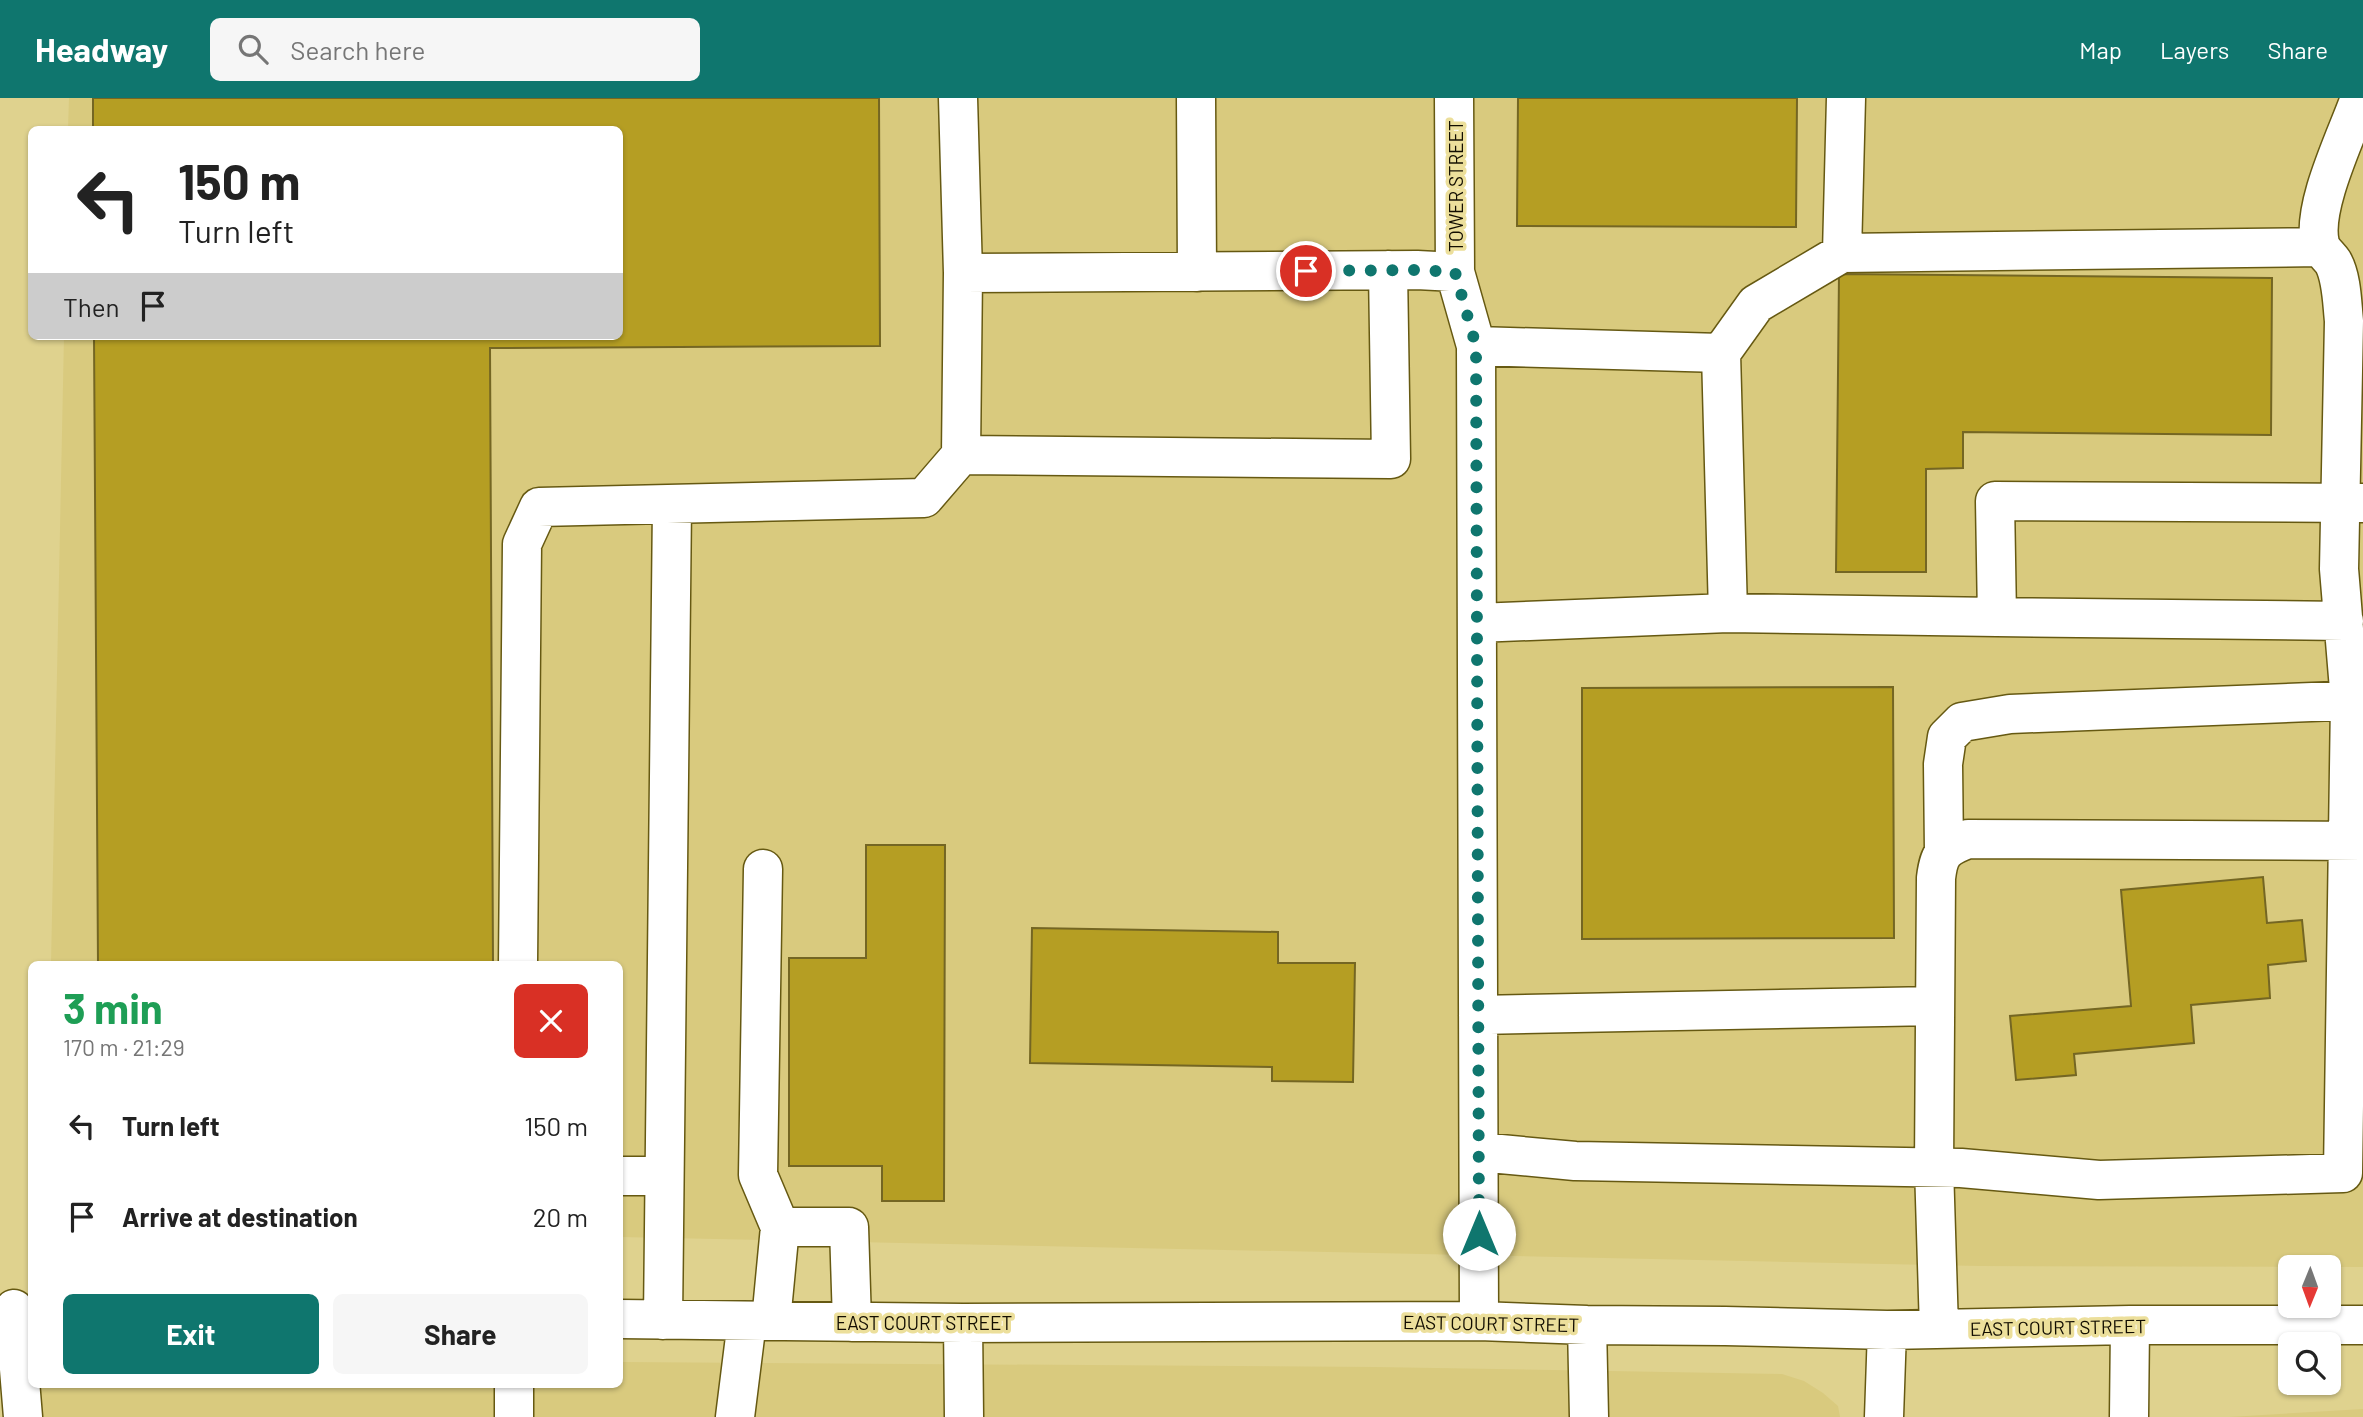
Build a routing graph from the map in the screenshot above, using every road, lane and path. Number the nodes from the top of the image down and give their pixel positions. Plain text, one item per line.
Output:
1 (958, 98) edge
2 (1196, 98) edge
3 (1454, 98) edge
4 (1846, 98) edge
5 (2360, 98) edge
6 (1842, 253) junction
7 (2339, 258) edge
8 (1388, 270) junction
9 (1197, 272) junction
10 (1455, 272) junction
11 (963, 273) junction
12 (1476, 346) junction
13 (1721, 353) junction
14 (961, 454) junction
15 (2352, 503) edge
16 (672, 505) junction
17 (1728, 613) junction
18 (1997, 617) junction
19 (2344, 621) junction
20 (1477, 623) junction
21 (2356, 701) edge
22 (2356, 841) edge
23 (1944, 852) junction
24 (763, 869) dead end
25 (518, 961) edge
26 (1935, 1006) junction
27 (1478, 1015) junction
28 (1479, 1152) junction
29 (1934, 1167) junction
30 (623, 1176) edge
31 (664, 1177) junction
32 (780, 1227) junction
33 (15, 1309) edge
34 (623, 1319) edge
35 (663, 1320) junction
36 (759, 1321) junction
37 (1479, 1321) junction
38 (852, 1322) junction
39 (963, 1323) junction
40 (1587, 1325) junction
41 (2130, 1325) junction
42 (2363, 1325) edge
43 (1939, 1329) junction
44 (1887, 1330) junction
45 (514, 1388) edge
46 (23, 1417) edge
47 (514, 1417) edge
48 (735, 1417) edge
49 (964, 1417) edge
50 (1589, 1417) edge
51 (1884, 1417) edge
52 (2129, 1417) edge

1 - 11 street
2 - 9 street
3 - 10 street, TOWER STREET
4 - 6 street
5 - 7 street
6 - 7 street
6 - 13 street
7 - 15 street
8 - 9 street
8 - 10 street
8 - 14 street
9 - 11 street
10 - 12 street, TOWER STREET
11 - 14 street
12 - 13 street
12 - 20 street, TOWER STREET
13 - 17 street
14 - 16 street
15 - 18 street
15 - 19 street
16 - 25 street
16 - 31 street
17 - 18 street
17 - 20 street
18 - 19 street
19 - 21 street
20 - 27 street, TOWER STREET
21 - 22 street
21 - 23 street
22 - 23 street
22 - 29 street
23 - 26 street
24 - 32 street
26 - 27 street
26 - 29 street
27 - 28 street, TOWER STREET
28 - 29 street
28 - 37 street, TOWER STREET
29 - 43 street
30 - 31 street
31 - 35 street
32 - 36 street
32 - 38 street
33 - 46 street
34 - 35 street, EAST COURT STREET
35 - 36 street, EAST COURT STREET
36 - 38 street, EAST COURT STREET
36 - 48 street
37 - 39 street, EAST COURT STREET
37 - 40 street, EAST COURT STREET
38 - 39 street, EAST COURT STREET
39 - 49 street
40 - 44 street, EAST COURT STREET
40 - 50 street
41 - 42 street, EAST COURT STREET
41 - 43 street, EAST COURT STREET
41 - 52 street
43 - 44 street, EAST COURT STREET
44 - 51 street
45 - 47 street

